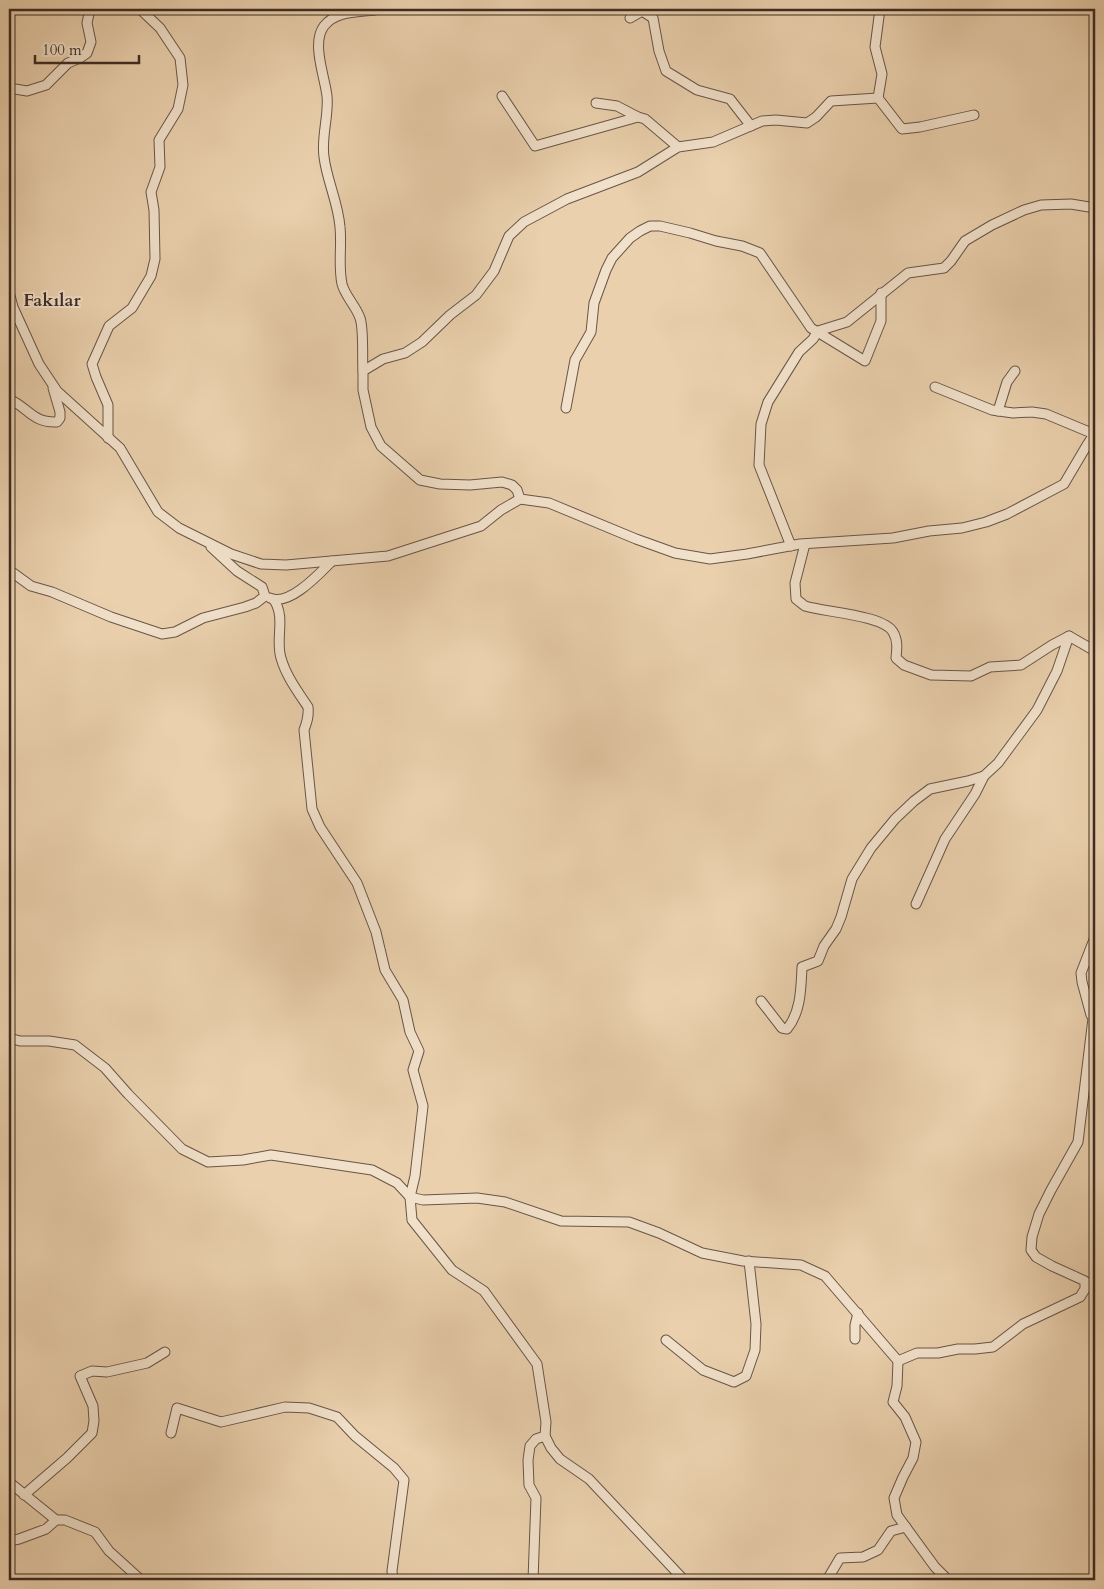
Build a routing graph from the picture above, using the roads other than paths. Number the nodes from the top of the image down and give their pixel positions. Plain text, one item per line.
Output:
1 (90, 9) edge
2 (140, 9) edge
3 (381, 9) edge
4 (416, 9) edge
5 (425, 9) edge
6 (880, 9) edge
7 (630, 18) dead end
8 (9, 88) edge
9 (502, 96) dead end
10 (878, 98) junction
11 (596, 103) dead end
12 (974, 115) dead end
13 (638, 117) junction
14 (750, 126) junction
15 (678, 147) junction
16 (1095, 208) edge
17 (9, 292) edge
18 (881, 293) junction
19 (818, 331) junction
20 (363, 371) junction
21 (1015, 371) dead end
22 (51, 382) junction
23 (935, 387) dead end
24 (9, 399) edge
25 (566, 408) dead end
26 (998, 411) junction
27 (1095, 433) edge
28 (108, 438) junction
29 (520, 499) junction
30 (203, 540) junction
31 (805, 544) junction
32 (791, 546) junction
33 (332, 561) junction
34 (9, 570) edge
35 (270, 598) junction
36 (1069, 636) junction
37 (1095, 651) edge
38 (984, 776) junction
39 (916, 904) dead end
40 (1095, 937) edge
41 (761, 1001) dead end
42 (1095, 1002) edge
43 (1092, 1019) junction
44 (9, 1038) edge
45 (410, 1197) junction
46 (749, 1261) junction
47 (858, 1313) junction
48 (855, 1339) dead end
49 (666, 1340) dead end
50 (165, 1352) dead end
51 (898, 1362) junction
52 (171, 1433) dead end
53 (545, 1436) junction
54 (9, 1482) edge
55 (24, 1495) junction
56 (56, 1520) junction
57 (906, 1527) junction
58 (9, 1540) edge
59 (141, 1580) edge
60 (393, 1580) edge
61 (534, 1580) edge
62 (684, 1580) edge
63 (827, 1580) edge
64 (948, 1580) edge

1 - 8 street
2 - 28 street
3 - 20 street
4 - 5 street
6 - 10 street
7 - 14 street
9 - 13 street
10 - 12 street
10 - 14 street
11 - 13 street
13 - 15 street
14 - 15 street
15 - 20 street
16 - 18 street
17 - 22 street
18 - 19 street
18 - 19 street
19 - 25 street
19 - 32 street
20 - 29 street
21 - 26 street
22 - 24 street
22 - 28 street
23 - 26 street
26 - 27 street
27 - 31 street
28 - 30 street
29 - 32 street
29 - 33 street
30 - 33 street
30 - 35 street
31 - 32 street
31 - 36 street
33 - 35 street
34 - 35 street
35 - 45 street
36 - 37 street
36 - 38 street
38 - 39 street
38 - 41 street
40 - 43 street
42 - 43 street
43 - 51 street
44 - 45 street
45 - 46 street
45 - 53 street
46 - 47 street
46 - 49 street
47 - 48 street
47 - 51 street
50 - 55 street
51 - 57 street
52 - 60 street
53 - 61 street
53 - 62 street
54 - 55 street
55 - 56 street
56 - 58 street
56 - 59 street
57 - 63 street
57 - 64 street

